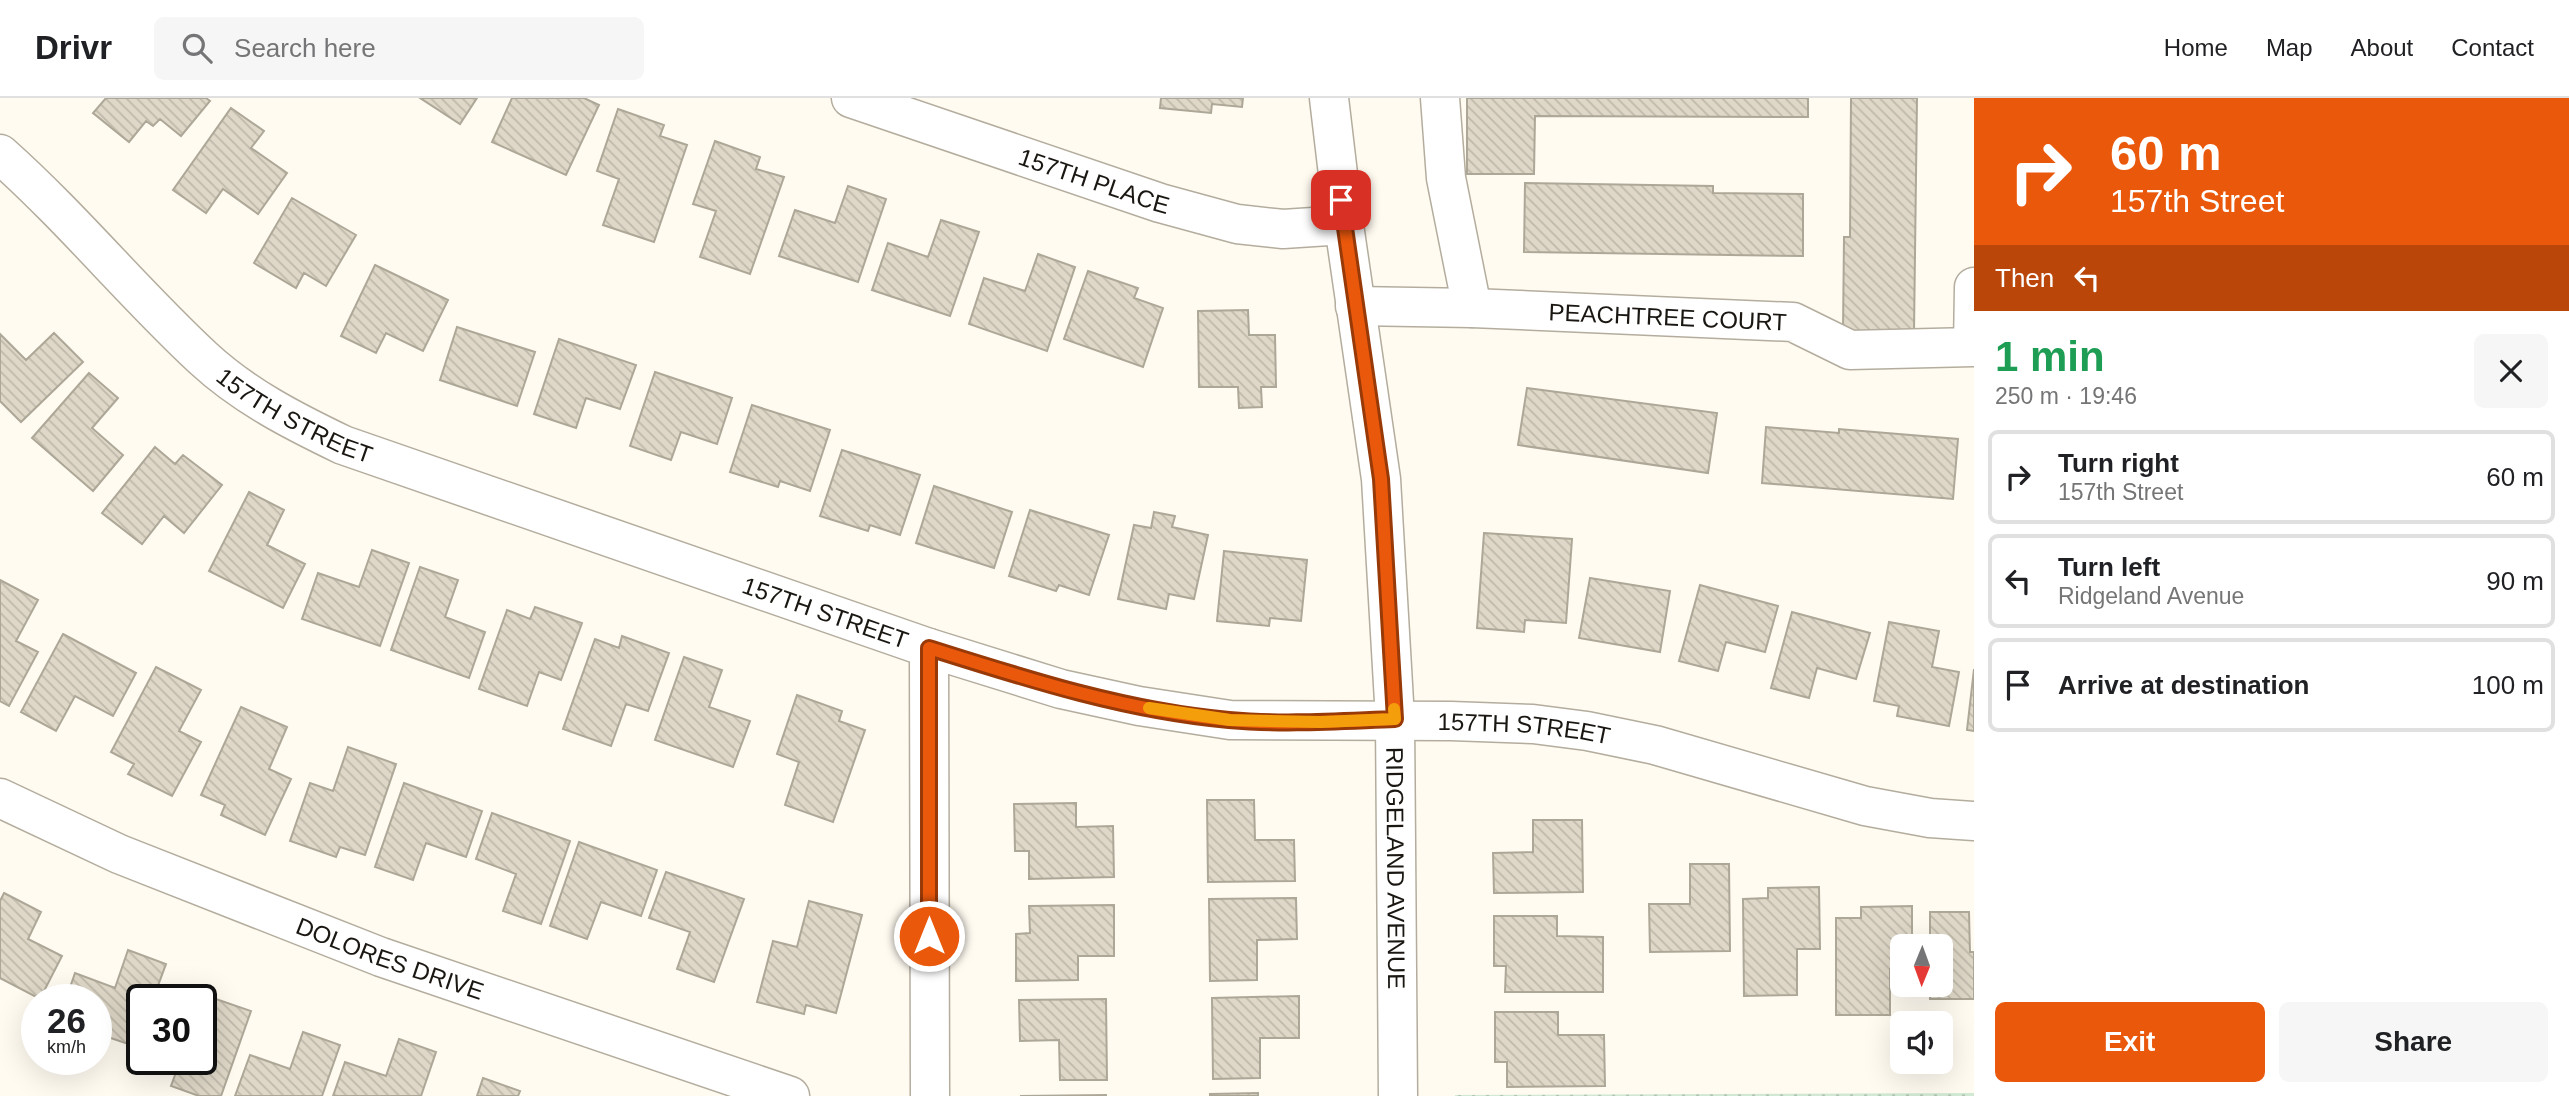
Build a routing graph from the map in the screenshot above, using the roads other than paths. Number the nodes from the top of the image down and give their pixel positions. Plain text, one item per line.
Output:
1 (851, 98) edge
2 (1329, 98) edge
3 (1440, 98) edge
4 (0, 154) edge
5 (1344, 225) junction
6 (1974, 287) edge
7 (1355, 306) junction
8 (1472, 308) junction
9 (1973, 347) edge
10 (929, 648) junction
11 (1395, 719) junction
12 (0, 798) edge
13 (1974, 821) edge
14 (790, 1096) edge
15 (930, 1096) edge
16 (1398, 1096) edge

1 - 5 street, 157TH PLACE
2 - 5 street, RIDGELAND AVENUE
3 - 8 street
4 - 10 street, 157TH STREET
5 - 7 street, RIDGELAND AVENUE
6 - 9 street
7 - 8 street, PEACHTREE COURT
7 - 11 street, RIDGELAND AVENUE
8 - 9 street, PEACHTREE COURT
10 - 11 street, 157TH STREET
10 - 15 street
11 - 13 street, 157TH STREET
11 - 16 street, RIDGELAND AVENUE
12 - 14 street, DOLORES DRIVE

